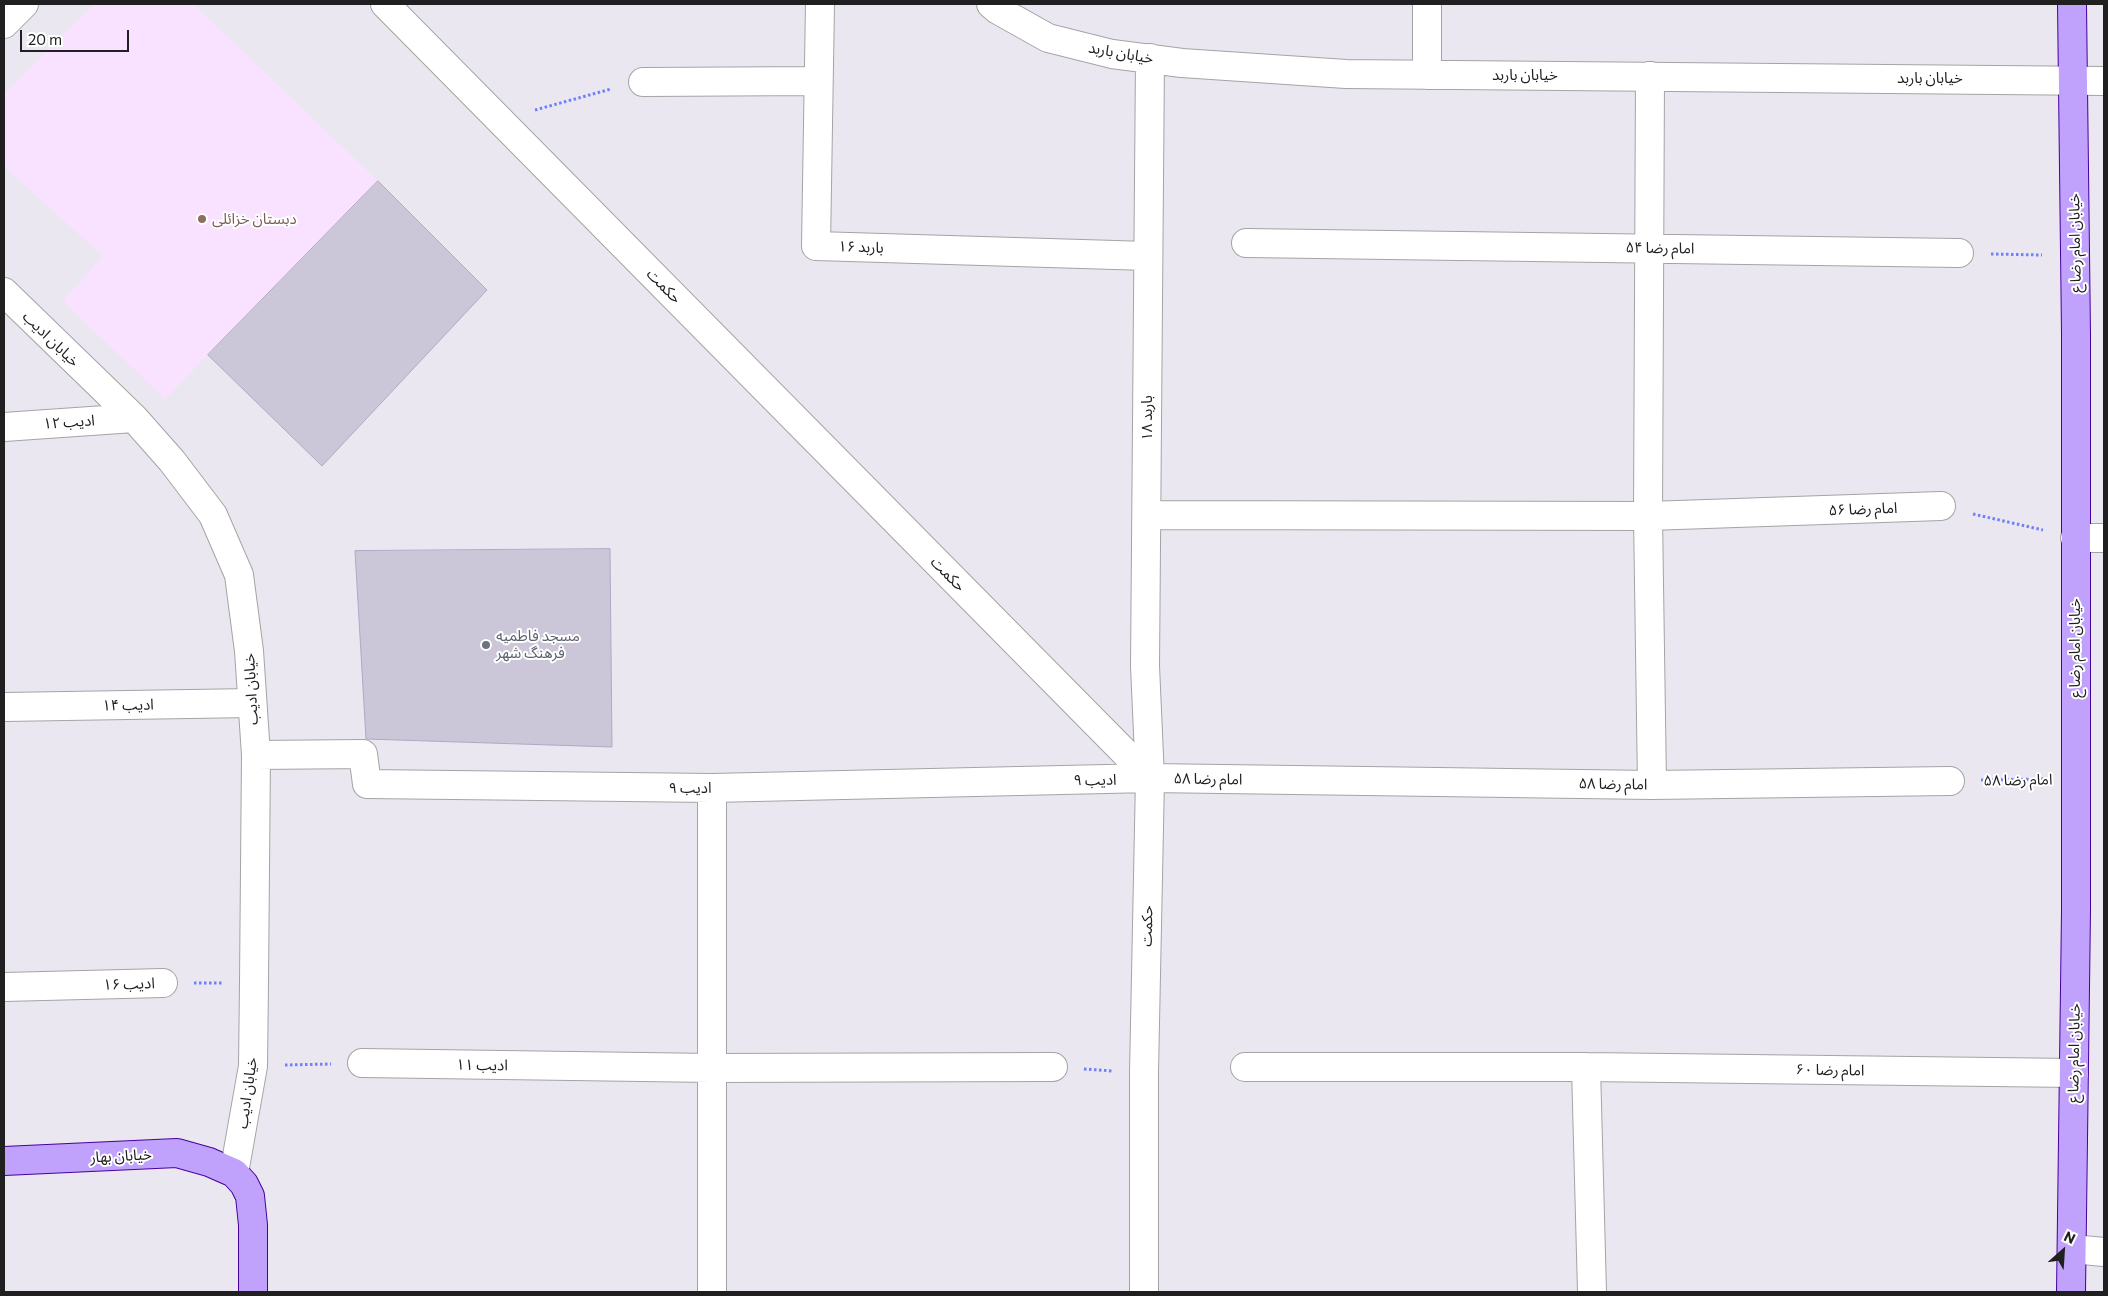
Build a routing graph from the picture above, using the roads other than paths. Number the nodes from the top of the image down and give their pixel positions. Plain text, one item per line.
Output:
1 (24, 4) edge
2 (385, 4) edge
3 (820, 4) edge
4 (990, 4) edge
5 (1427, 4) edge
6 (2072, 4) edge
7 (4, 24) edge
8 (1150, 58) junction
9 (1427, 75) junction
10 (1650, 76) junction
11 (2073, 80) junction
12 (818, 81) junction
13 (2104, 81) edge
14 (643, 82) road end
15 (1246, 243) dead end
16 (1648, 248) junction
17 (1959, 253) road end
18 (1148, 256) junction
19 (4, 292) edge
20 (134, 418) junction
21 (4, 427) edge
22 (1941, 506) road end
23 (1147, 515) junction
24 (1648, 516) junction
25 (2075, 538) junction
26 (2104, 538) edge
27 (252, 703) junction
28 (4, 706) edge
29 (256, 755) junction
30 (1150, 778) junction
31 (1950, 781) road end
32 (1652, 785) junction
33 (712, 788) junction
34 (163, 983) road end
35 (4, 987) edge
36 (362, 1063) road end
37 (1245, 1066) dead end
38 (1053, 1067) road end
39 (1586, 1067) junction
40 (712, 1068) junction
41 (2074, 1073) junction
42 (4, 1161) edge
43 (234, 1173) junction
44 (2072, 1249) junction
45 (2104, 1252) edge
46 (253, 1292) edge
47 (712, 1292) edge
48 (1144, 1292) edge
49 (1592, 1292) edge
50 (2072, 1292) edge

1 - 7 street
2 - 30 street, حکمت
3 - 12 street, باربد ۱۶
4 - 8 street, خیابان باربد
5 - 9 street
6 - 11 main road, خیابان امام رضا ع
8 - 9 street, خیابان باربد
8 - 18 street, باربد ۱۸
9 - 10 street, خیابان باربد
10 - 11 street, خیابان باربد
10 - 16 street
11 - 13 street, خیابان باربد
11 - 25 main road, خیابان امام رضا ع
12 - 14 street
12 - 18 street, باربد ۱۶
15 - 16 street, امام رضا ۵۴
16 - 17 street, امام رضا ۵۴
16 - 24 street
18 - 23 street, باربد ۱۸
19 - 20 street, خیابان ادیب
20 - 21 street, ادیب ۱۲
20 - 27 street, خیابان ادیب
22 - 24 street, امام رضا ۵۶
23 - 24 street, امام رضا ۵۶
23 - 30 street, باربد ۱۸
24 - 32 street
25 - 26 street
25 - 41 main road, خیابان امام رضا ع
27 - 28 street, ادیب ۱۴
27 - 29 street, خیابان ادیب
29 - 33 street, ادیب ۹
29 - 43 street, خیابان ادیب
30 - 32 street, امام رضا ۵۸
30 - 33 street, ادیب ۹
30 - 48 street, حکمت
31 - 32 street, امام رضا ۵۸
33 - 40 street
34 - 35 street, ادیب ۱۶
36 - 40 street, ادیب ۱۱
37 - 39 street, امام رضا ۶۰
38 - 40 street, ادیب ۱۱
39 - 41 street, امام رضا ۶۰
39 - 49 street
40 - 47 street
41 - 44 main road, خیابان امام رضا ع
42 - 43 main road, خیابان بهار
43 - 46 main road
44 - 45 street
44 - 50 main road, خیابان امام رضا ع

